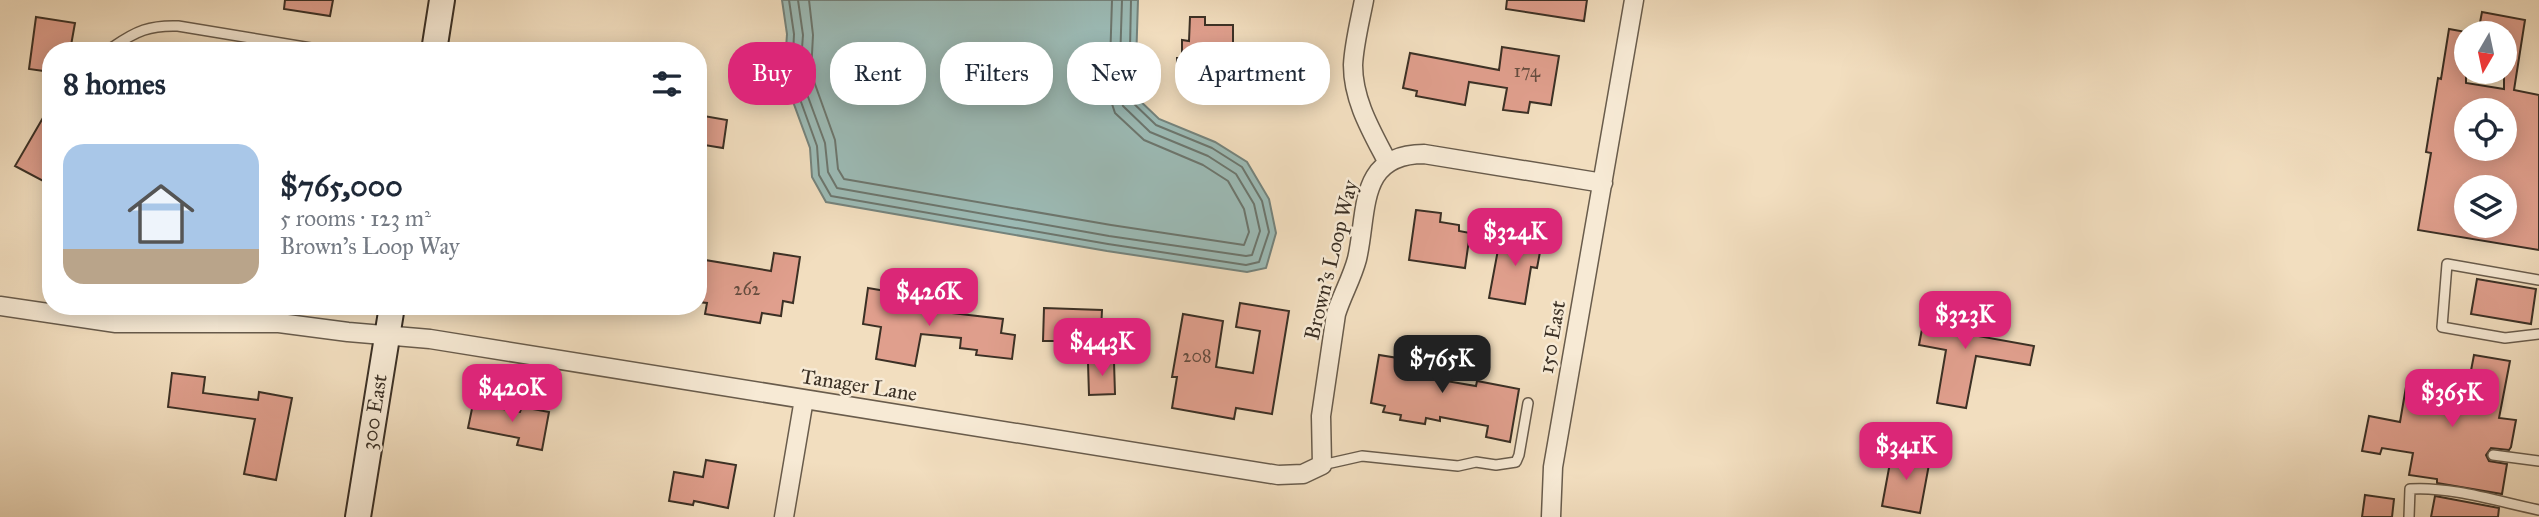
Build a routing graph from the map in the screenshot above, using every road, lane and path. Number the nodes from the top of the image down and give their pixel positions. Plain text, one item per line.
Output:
1 (442, 0) edge
2 (1364, 0) edge
3 (1634, 0) edge
4 (120, 42) edge
5 (273, 42) edge
6 (436, 42) edge
7 (1388, 163) junction
8 (1603, 183) junction
9 (2539, 280) edge
10 (0, 306) edge
11 (42, 312) edge
12 (61, 315) edge
13 (390, 315) edge
14 (2539, 334) edge
15 (386, 336) junction
16 (804, 399) junction
17 (1528, 402) dead end
18 (2493, 455) dead end
19 (2539, 461) edge
20 (1322, 464) junction
21 (2539, 510) edge
22 (358, 517) edge
23 (784, 517) edge
24 (1551, 517) edge
25 (2409, 517) edge

1 - 6 main road
2 - 7 street
3 - 8 street, 150 East
4 - 5 lane
7 - 8 street
7 - 20 street, Brown's Loop Way
8 - 24 street, 150 East
9 - 14 lane
10 - 11 street, Tanager Lane
12 - 15 street, Tanager Lane
13 - 15 main road, 300 East
15 - 16 street, Tanager Lane
15 - 22 main road, 300 East
16 - 20 street, Tanager Lane
16 - 23 street
17 - 20 lane
18 - 19 lane
21 - 25 lane

